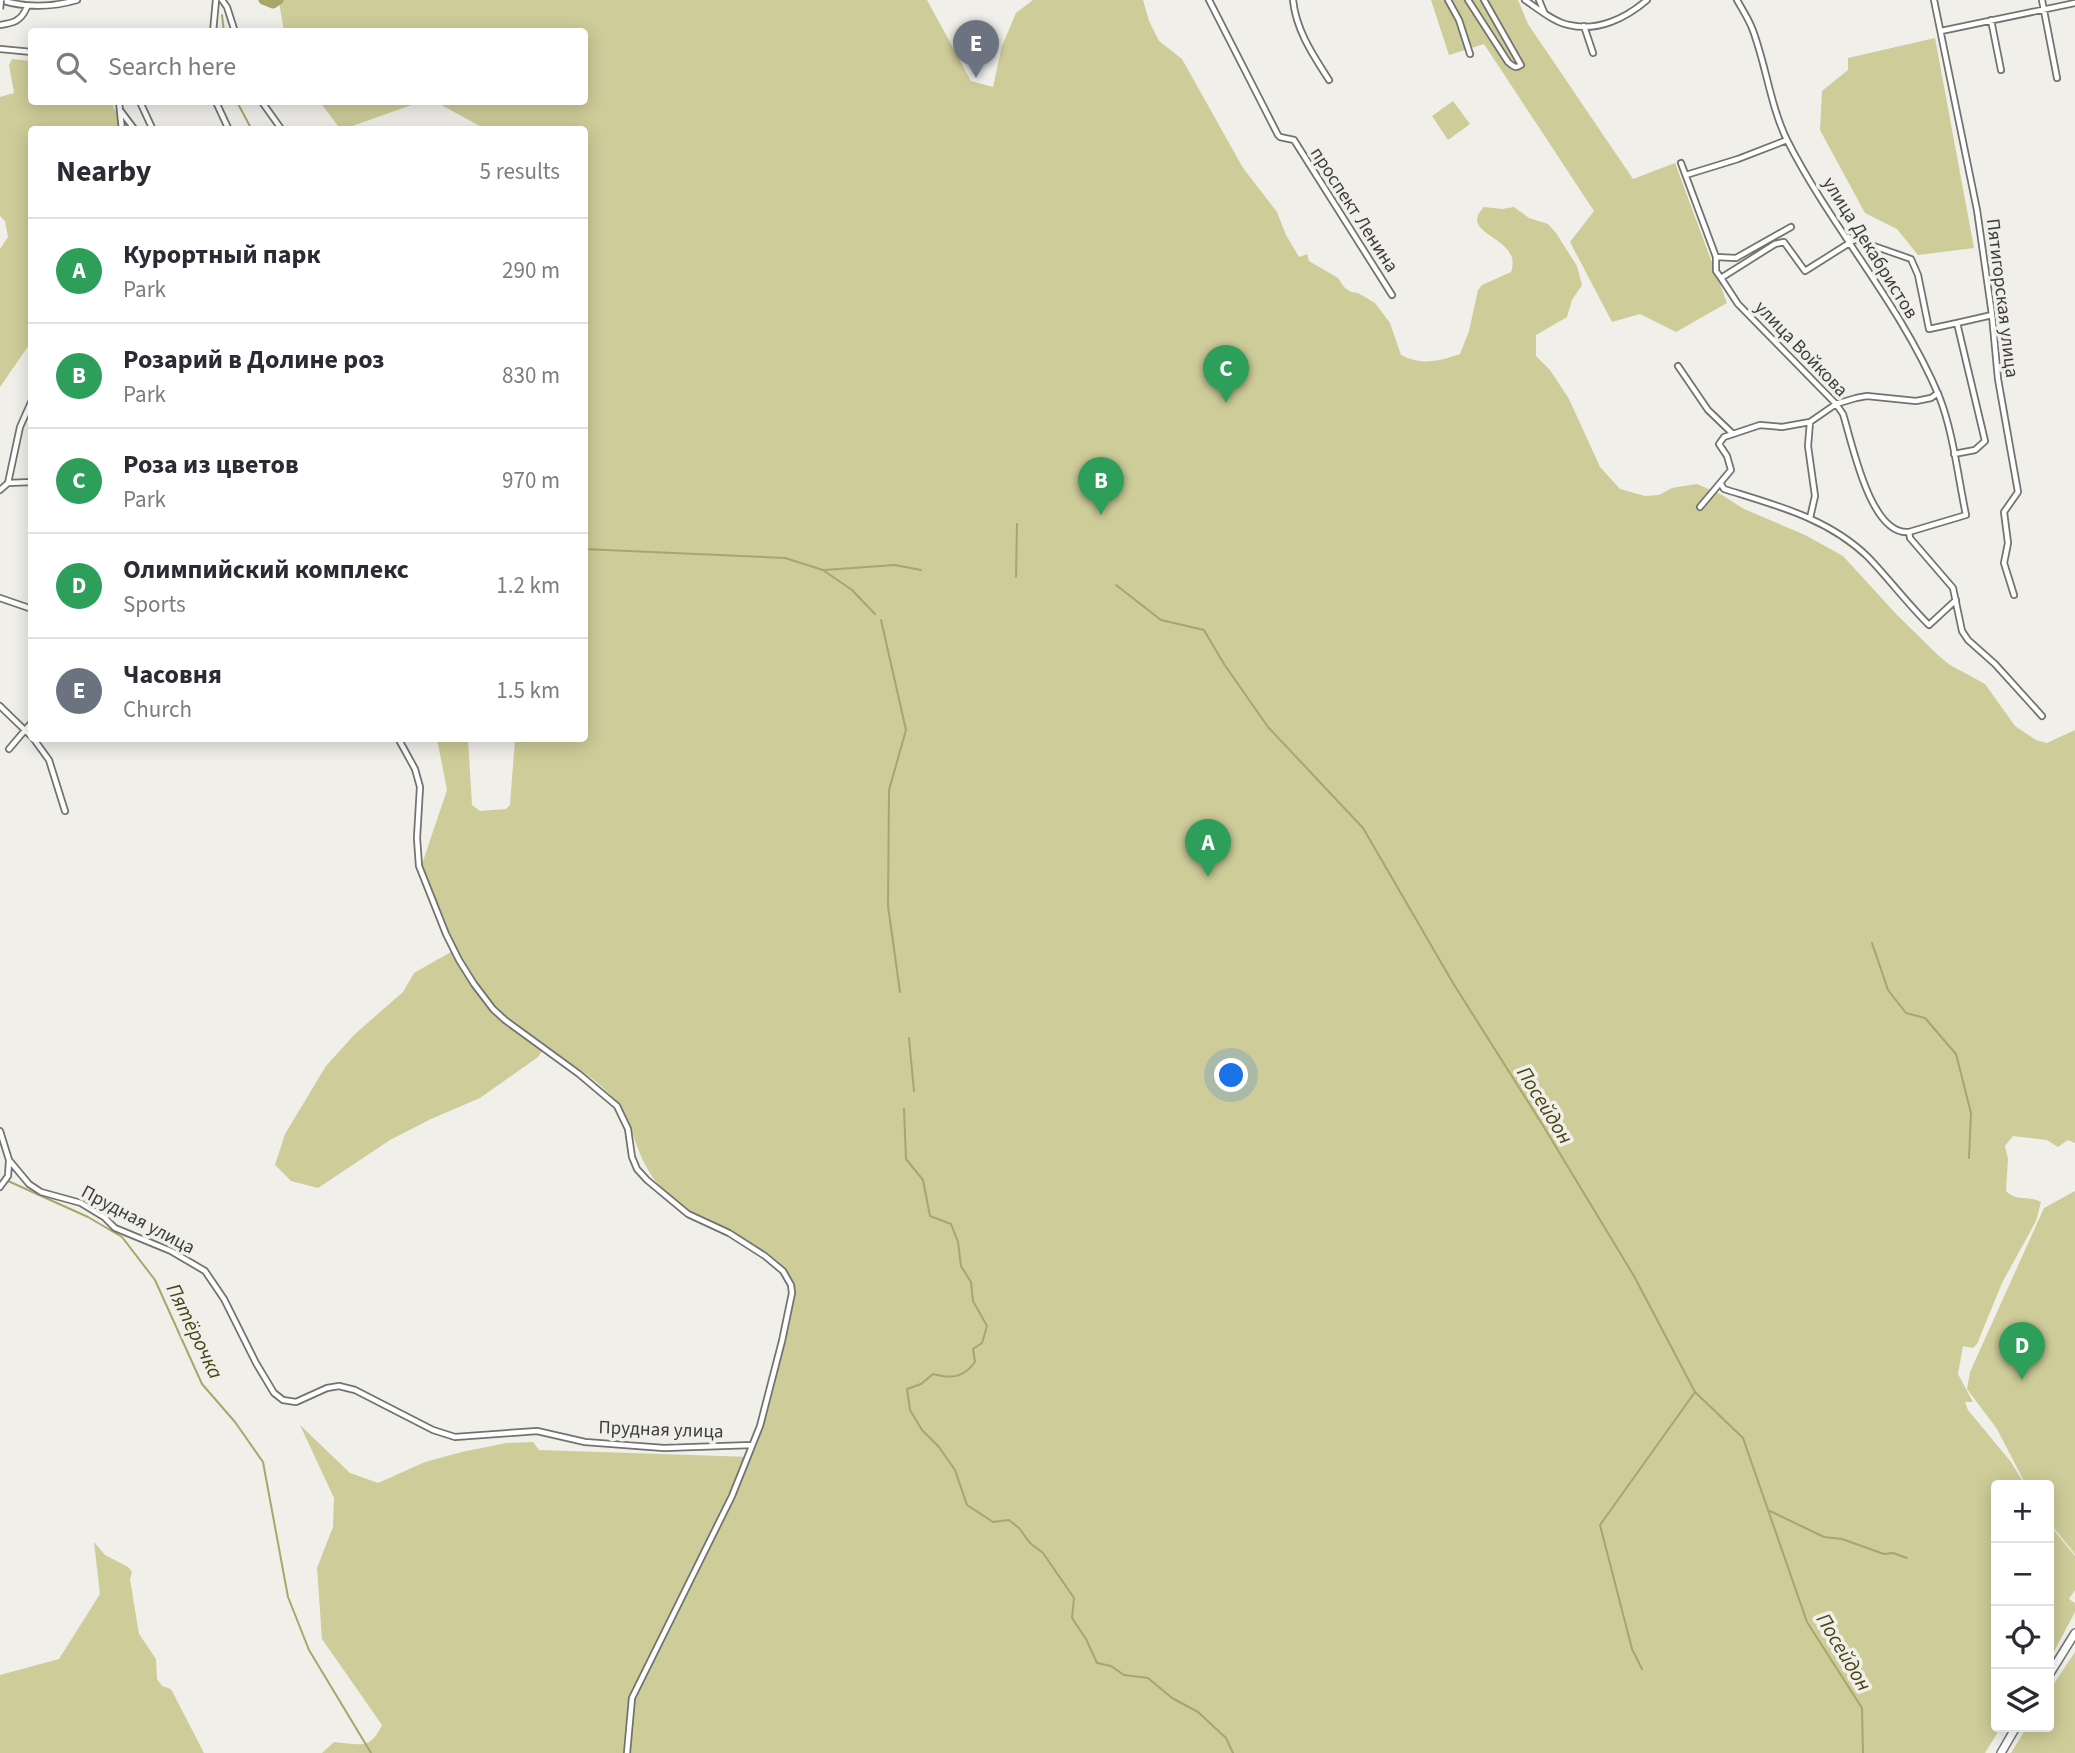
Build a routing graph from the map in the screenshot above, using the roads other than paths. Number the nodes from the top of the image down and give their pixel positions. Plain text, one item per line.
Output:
1 (0, 0) edge
2 (77, 0) edge
3 (216, 0) edge
4 (222, 0) edge
5 (1209, 0) edge
6 (1293, 0) edge
7 (1448, 0) edge
8 (1468, 0) edge
9 (1484, 0) edge
10 (1525, 0) edge
11 (1539, 0) edge
12 (1647, 0) edge
13 (1737, 0) edge
14 (1934, 0) edge
15 (2042, 0) edge
16 (2075, 3) edge
17 (27, 7) junction
18 (2044, 9) junction
19 (0, 10) edge
20 (1544, 12) junction
21 (1991, 20) junction
22 (0, 25) edge
23 (1584, 26) junction
24 (213, 28) edge
25 (234, 28) edge
26 (1941, 31) junction
27 (0, 49) edge
28 (28, 52) edge
29 (1594, 53) dead end
30 (1470, 54) dead end
31 (2001, 70) dead end
32 (2057, 78) dead end
33 (1328, 80) dead end
34 (119, 105) edge
35 (141, 105) edge
36 (217, 105) edge
37 (264, 105) edge
38 (120, 109) junction
39 (122, 126) edge
40 (132, 126) edge
41 (151, 126) edge
42 (227, 126) edge
43 (279, 126) edge
44 (1787, 140) junction
45 (1681, 163) dead end
46 (1686, 175) junction
47 (1791, 227) dead end
48 (1849, 240) junction
49 (1716, 257) junction
50 (1721, 278) junction
51 (1392, 295) dead end
52 (1992, 315) junction
53 (1957, 323) junction
54 (1678, 366) dead end
55 (1938, 393) junction
56 (1836, 404) junction
57 (28, 409) edge
58 (1810, 422) junction
59 (1732, 434) junction
60 (1954, 454) junction
61 (28, 482) edge
62 (8, 484) junction
63 (1721, 484) junction
64 (0, 490) edge
65 (1700, 507) dead end
66 (1810, 518) junction
67 (1909, 532) junction
68 (2014, 595) dead end
69 (0, 598) edge
70 (1956, 600) junction
71 (28, 608) edge
72 (0, 706) edge
73 (2042, 716) dead end
74 (28, 728) edge
75 (26, 731) junction
76 (28, 733) edge
77 (35, 742) edge
78 (400, 742) edge
79 (9, 749) dead end
80 (65, 811) dead end
81 (0, 1131) edge
82 (9, 1160) junction
83 (0, 1186) edge
84 (753, 1444) junction
85 (2075, 1633) edge
86 (2053, 1669) edge
87 (2013, 1732) edge
88 (627, 1753) edge
89 (2001, 1753) edge

1 - 17 street
1 - 19 street, bridge
2 - 17 street
3 - 24 street
4 - 25 street
5 - 51 street, проспект Ленина
6 - 33 street
7 - 30 street
8 - 9 street
10 - 20 street
11 - 20 street
12 - 23 street
13 - 44 street, улица Декабристов
14 - 26 street, Пятигорская улица
15 - 18 street
16 - 18 street
17 - 22 street
18 - 21 street
18 - 32 street
20 - 23 street
21 - 26 street
21 - 31 street
23 - 29 street
26 - 52 street, Пятигорская улица
27 - 28 street
34 - 38 street
35 - 41 street
36 - 42 street
37 - 43 street
38 - 39 street
38 - 40 street
44 - 46 street
44 - 48 street, улица Декабристов
45 - 46 street
46 - 49 street
47 - 49 street
48 - 50 street
48 - 53 street
48 - 55 street, улица Декабристов
49 - 50 street, улица Войкова
50 - 56 street, улица Войкова
52 - 53 street
52 - 68 street, Пятигорская улица
53 - 60 street
54 - 59 street
55 - 56 street
55 - 60 street, улица Декабристов
56 - 58 street
56 - 67 street, улица Войкова
57 - 62 street
58 - 59 street
58 - 66 street
59 - 63 street
60 - 67 street, улица Декабристов
61 - 62 street
62 - 64 street
63 - 65 street
63 - 66 street
66 - 70 street
67 - 70 street
69 - 71 street
70 - 73 street
72 - 75 street
74 - 75 street
75 - 76 street
75 - 79 street
77 - 80 street
78 - 84 street
81 - 82 street, Прудная улица
82 - 83 street
82 - 84 street, Прудная улица
84 - 88 street
85 - 86 street
87 - 89 street

